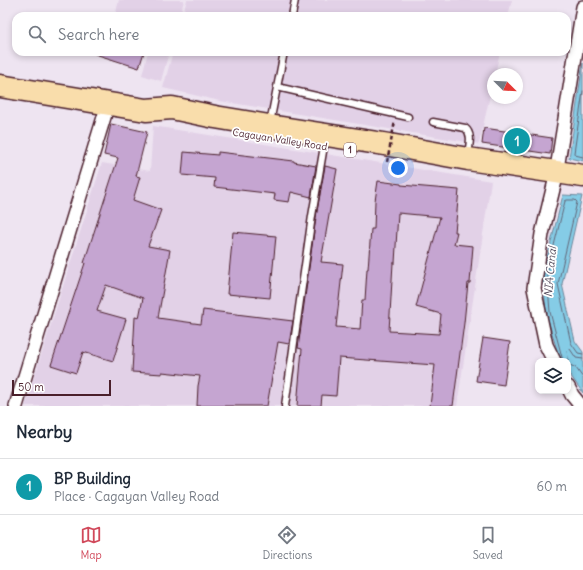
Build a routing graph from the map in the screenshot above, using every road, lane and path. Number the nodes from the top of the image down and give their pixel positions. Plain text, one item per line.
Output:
1 (295, 0) edge
2 (583, 7) edge
3 (293, 12) edge
4 (283, 56) edge
5 (0, 86) edge
6 (277, 87) junction
7 (108, 104) junction
8 (146, 110) junction
9 (408, 117) dead end
10 (395, 121) dead end
11 (433, 122) dead end
12 (269, 128) junction
13 (324, 146) junction
14 (468, 159) junction
15 (387, 162) dead end
16 (583, 176) edge
17 (556, 177) junction
18 (583, 185) edge
19 (552, 358) edge
20 (571, 393) edge
21 (16, 406) edge
22 (285, 406) edge
23 (581, 406) edge

1 - 3 lane
2 - 17 street
4 - 6 lane
5 - 7 highway, Cagayan Valley Road / 1
6 - 9 lane
6 - 12 lane
7 - 8 highway, Cagayan Valley Road / 1
7 - 21 street
8 - 12 highway, Cagayan Valley Road / 1
8 - 13 highway, Cagayan Valley Road / 1
10 - 15 path, bridge
11 - 14 lane
12 - 14 highway, Cagayan Valley Road / 1
13 - 17 highway, Cagayan Valley Road / 1
13 - 22 lane
14 - 17 highway, Cagayan Valley Road / 1
16 - 17 highway, Cagayan Valley Road / 1
17 - 18 highway, Cagayan Valley Road / 1
17 - 19 street
20 - 23 street

